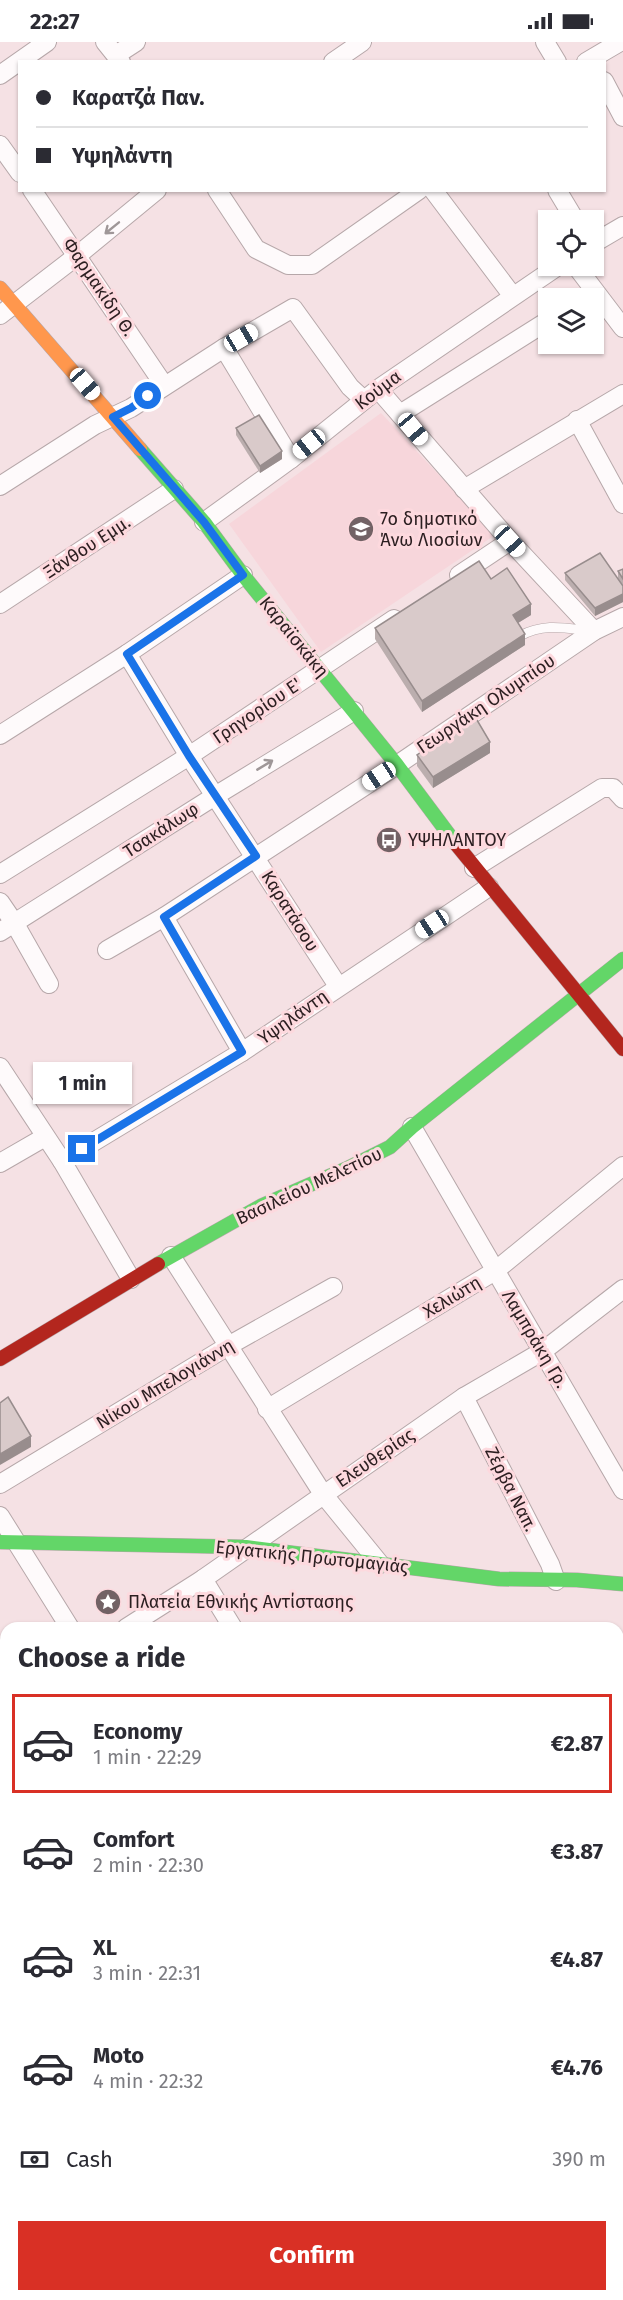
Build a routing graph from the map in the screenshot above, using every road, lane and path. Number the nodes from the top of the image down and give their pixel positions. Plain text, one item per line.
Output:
1 (47, 42) edge
2 (136, 42) edge
3 (362, 42) edge
4 (545, 42) edge
5 (620, 42) edge
6 (114, 53) edge
7 (341, 55) edge
8 (21, 60) edge
9 (556, 60) edge
10 (591, 60) edge
11 (18, 62) edge
12 (0, 75) edge
13 (606, 85) edge
14 (623, 117) edge
15 (0, 145) edge
16 (18, 170) edge
17 (33, 192) edge
18 (155, 192) edge
19 (218, 192) edge
20 (416, 192) edge
21 (435, 192) edge
22 (558, 192) edge
23 (569, 210) edge
24 (623, 226) edge
25 (604, 237) edge
26 (78, 255) junction
27 (542, 276) edge
28 (0, 288) edge
29 (512, 295) junction
30 (7, 309) edge
31 (604, 310) edge
32 (538, 327) edge
33 (623, 328) edge
34 (224, 348) junction
35 (164, 385) junction
36 (371, 394) junction
37 (623, 394) edge
38 (400, 414) junction
39 (113, 417) junction
40 (578, 420) junction
41 (291, 459) junction
42 (0, 486) edge
43 (174, 489) junction
44 (464, 489) junction
45 (623, 504) edge
46 (204, 522) junction
47 (510, 541) junction
48 (243, 575) junction
49 (443, 585) edge
50 (0, 604) edge
51 (406, 611) edge
52 (623, 617) edge
53 (594, 631) junction
54 (520, 636) edge
55 (127, 654) junction
56 (320, 669) junction
57 (354, 711) junction
58 (0, 735) edge
59 (189, 756) junction
60 (397, 765) junction
61 (618, 794) edge
62 (215, 796) junction
63 (256, 856) junction
64 (474, 868) junction
65 (0, 874) edge
66 (489, 887) junction
67 (0, 902) edge
68 (164, 917) junction
69 (8, 928) edge
70 (107, 950) dead end
71 (623, 959) edge
72 (49, 984) dead end
73 (338, 986) junction
74 (578, 995) junction
75 (623, 1049) edge
76 (242, 1052) junction
77 (0, 1067) edge
78 (412, 1126) junction
79 (45, 1137) junction
80 (62, 1161) junction
81 (0, 1163) edge
82 (623, 1166) edge
83 (171, 1256) junction
84 (495, 1271) junction
85 (131, 1279) junction
86 (333, 1287) dead end
87 (623, 1289) edge
88 (228, 1346) junction
89 (543, 1351) junction
90 (0, 1359) edge
91 (464, 1397) junction
92 (267, 1409) junction
93 (0, 1484) edge
94 (623, 1490) edge
95 (322, 1494) junction
96 (0, 1516) edge
97 (9, 1542) edge
98 (246, 1547) junction
99 (380, 1564) junction
100 (203, 1579) junction
101 (556, 1581) junction
102 (623, 1584) edge
103 (66, 1622) edge
104 (135, 1622) edge
105 (229, 1622) edge

1 - 8 street
2 - 6 street
3 - 7 street
4 - 9 street
5 - 10 street
11 - 12 street
13 - 14 street
15 - 16 street
17 - 26 street, Φαρμακίδη Θ.
18 -> 26 street
19 - 20 street
21 - 29 street
22 - 23 street
24 - 25 street
26 - 30 street
26 - 35 street, Φαρμακίδη Θ.
27 - 29 street, Κούμα
28 - 30 street, Καραϊσκάκη
29 - 36 street, Κούμα
30 - 39 street, Καραϊσκάκη
31 - 33 street
32 - 38 street
34 - 35 street
34 - 36 street
34 - 41 street
35 - 39 street
36 - 38 street
36 - 41 street, Κούμα
37 - 40 street
38 - 44 street
39 - 42 street
39 - 43 street, Καραϊσκάκη
40 - 44 street
40 - 45 street
41 - 46 street, Κούμα
43 - 46 street, Καραϊσκάκη
43 - 50 street, Ξάνθου Εμμ.
44 - 47 street
46 - 48 street, Καραϊσκάκη
47 - 49 street
47 - 53 street
48 - 55 street
48 - 56 street, Καραϊσκάκη
51 - 56 street, Γρηγορίου Ε'
52 - 53 street, Γεωργάκη Ολυμπίου
53 - 54 lane
53 - 60 street, Γεωργάκη Ολυμπίου
55 - 58 street
55 - 59 street, Καρατάσου
56 - 57 street, Καραϊσκάκη
56 - 59 street, Γρηγορίου Ε'
57 - 60 street, Καραϊσκάκη
62 -> 57 street, Τσακάλωφ
59 - 62 street, Καρατάσου
59 - 65 street, Γρηγορίου Ε'
60 - 63 street, Γεωργάκη Ολυμπίου
60 - 64 street, Καραϊσκάκη
61 - 64 street
62 - 63 street, Καρατάσου
62 - 69 street, Τσακάλωφ
63 - 68 street, Γεωργάκη Ολυμπίου
63 - 73 street, Καρατάσου
64 - 66 street, Καραϊσκάκη
66 - 73 street, Υψηλάντη
66 - 74 street, Καραϊσκάκη
67 - 69 street
68 - 70 street, Γεωργάκη Ολυμπίου
68 - 76 street
69 - 72 street
71 - 74 street, Βασιλείου Μελετίου
73 - 76 street, Υψηλάντη
74 - 75 street, Καραϊσκάκη
74 - 78 street, Βασιλείου Μελετίου
76 - 80 street, Υψηλάντη
77 - 79 street
78 - 83 street, Βασιλείου Μελετίου
78 - 84 street, Λαμπράκη Γρ.
79 - 80 street
79 - 81 street
80 - 85 street
82 - 84 street, Χελιώτη
83 - 85 street, Βασιλείου Μελετίου
83 - 88 street
84 - 89 street, Λαμπράκη Γρ.
84 - 92 street, Χελιώτη
85 - 90 street, Βασιλείου Μελετίου
86 - 88 street, Νίκου Μπελογιάννη
87 - 89 street, Ελευθερίας
88 - 92 street
88 - 93 street, Νίκου Μπελογιάννη
89 - 91 street, Ελευθερίας
89 - 94 street, Λαμπράκη Γρ.
91 - 95 street, Ελευθερίας
91 - 101 street, Ζέρβα Ναπ.
92 - 95 street
95 - 98 street, Ελευθερίας
95 - 99 street
96 - 97 street
97 - 98 street, Εργατικής Πρωτομαγιάς
97 - 103 street
98 - 99 street, Εργατικής Πρωτομαγιάς
98 - 100 street, Ελευθερίας
99 - 101 street, Εργατικής Πρωτομαγιάς
100 - 104 street, Ελευθερίας
100 - 105 street
101 - 102 street, Εργατικής Πρωτομαγιάς

